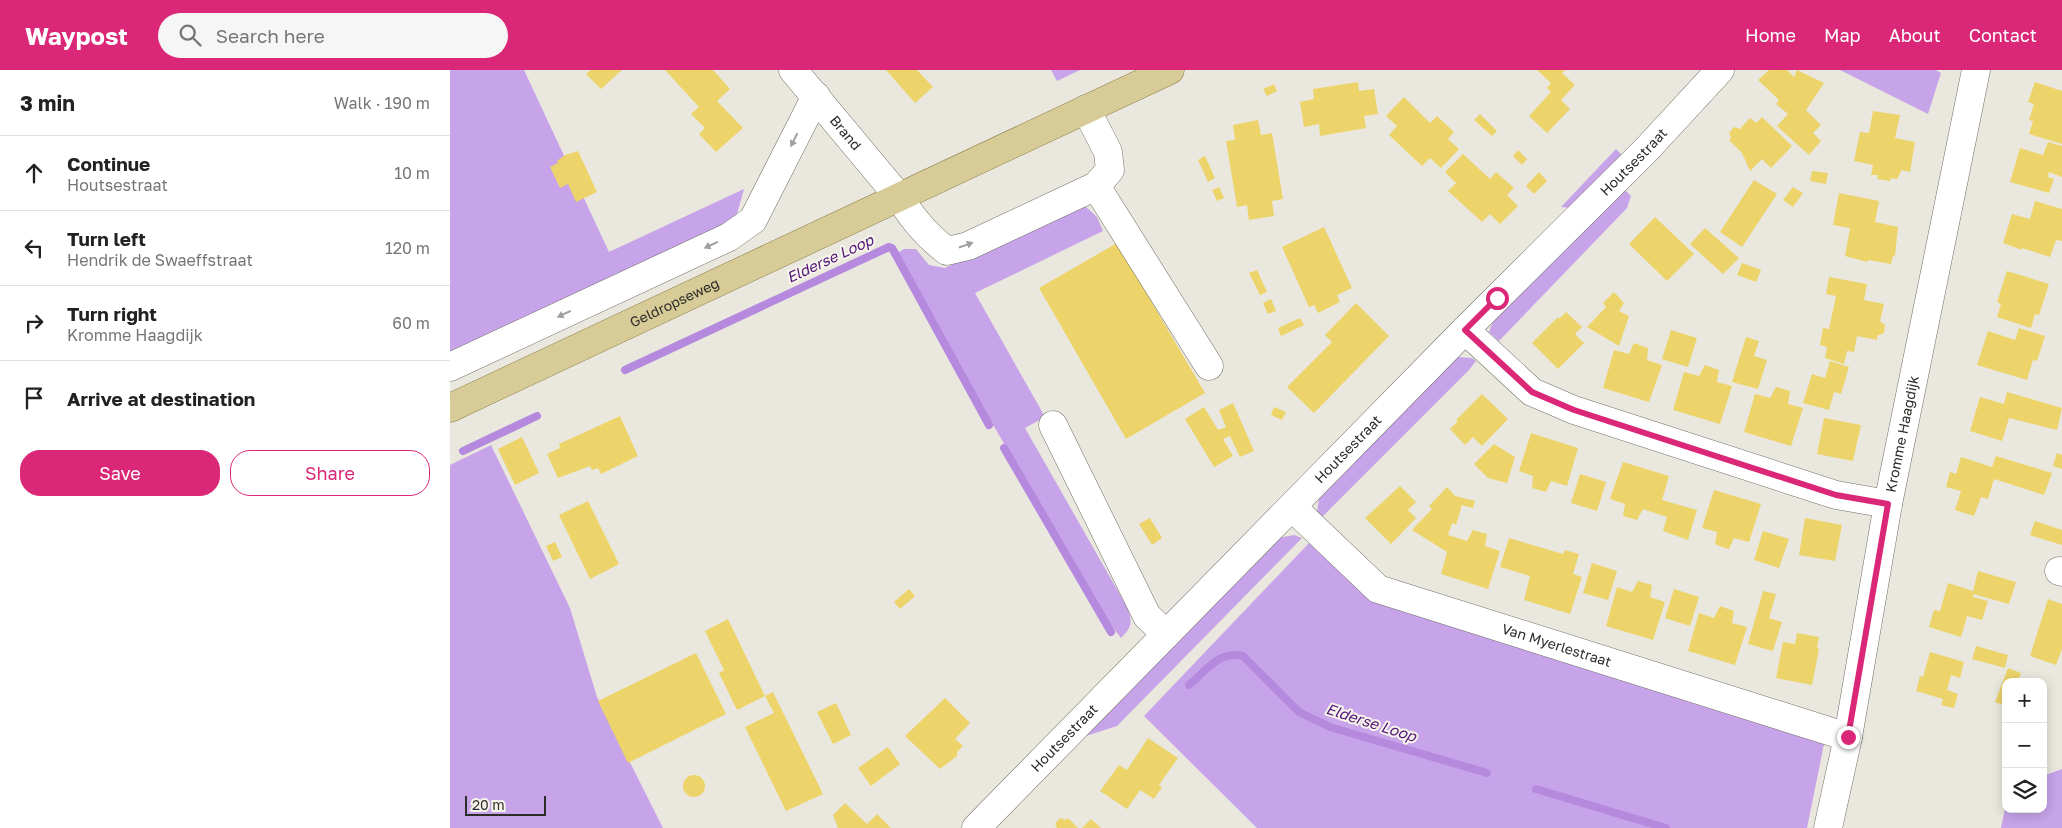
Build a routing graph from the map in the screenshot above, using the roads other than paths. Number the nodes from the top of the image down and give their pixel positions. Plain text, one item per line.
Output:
1 (793, 70) edge
2 (1170, 70) edge
3 (1976, 70) edge
4 (1718, 71) edge
5 (816, 96) junction
6 (1086, 109) junction
7 (1096, 186) junction
8 (899, 197) junction
9 (1465, 330) junction
10 (1209, 366) dead end
11 (450, 367) edge
12 (450, 408) edge
13 (1052, 425) dead end
14 (1888, 504) junction
15 (1292, 507) junction
16 (1166, 634) junction
17 (1848, 737) junction
18 (976, 828) edge
19 (1828, 828) edge

1 - 5 street, Brand
2 - 6 main road, Geldropseweg
3 - 14 street, Kromme Haagdijk
4 - 9 street, Houtsestraat
5 - 8 street, Brand
5 -> 11 street
6 - 7 street
6 - 8 main road, Geldropseweg
8 -> 7 street
7 - 10 street
8 - 12 main road, Geldropseweg
9 - 14 street
9 - 15 street, Houtsestraat
13 - 16 street
14 - 17 street, Kromme Haagdijk
15 - 16 street, Houtsestraat
15 - 17 street, Van Myerlestraat
16 - 18 street, Houtsestraat
17 - 19 street, Kromme Haagdijk

